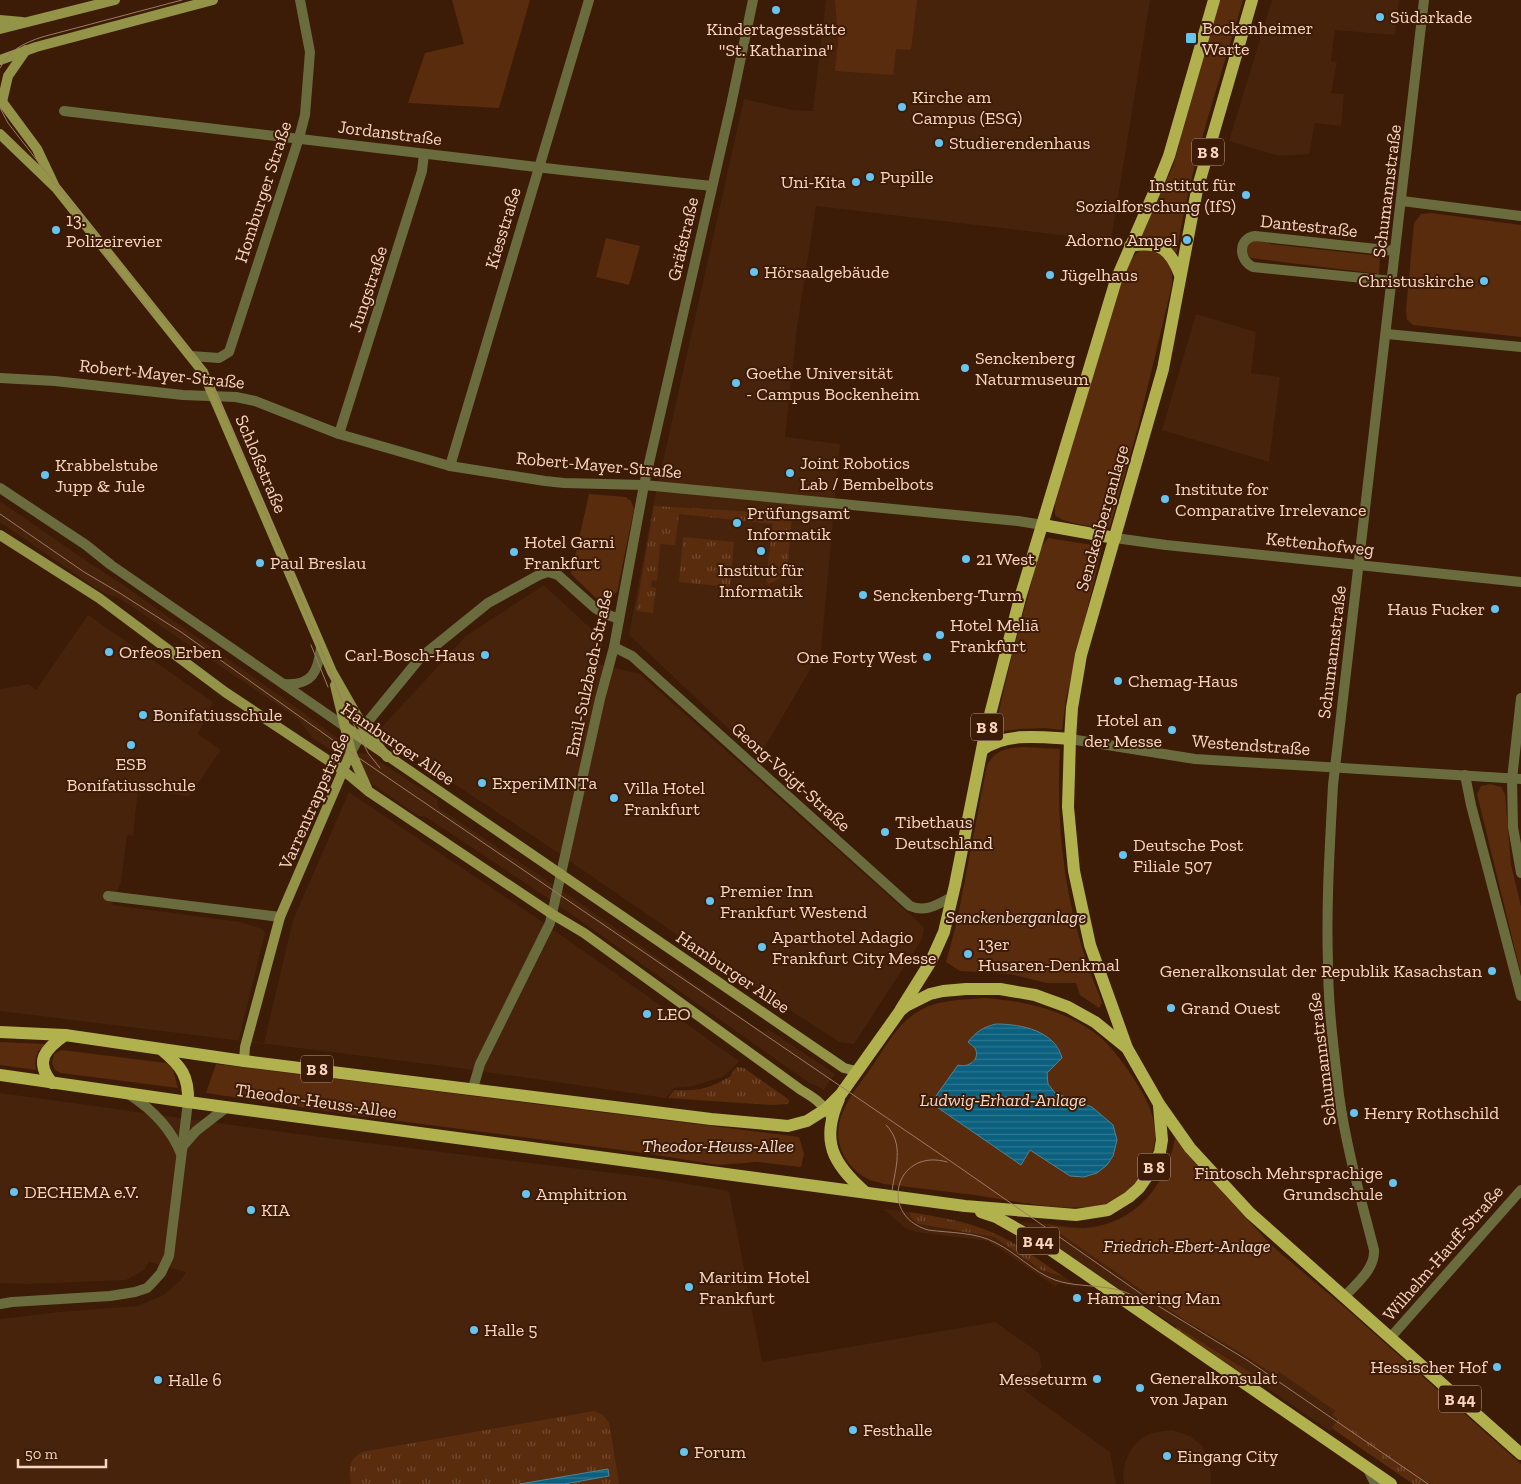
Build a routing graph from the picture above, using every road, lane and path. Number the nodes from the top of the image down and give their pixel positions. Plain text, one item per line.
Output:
1 (115, 0) edge
2 (213, 0) edge
3 (300, 0) edge
4 (589, 0) edge
5 (753, 0) edge
6 (1214, 0) edge
7 (1252, 0) edge
8 (1424, 0) edge
9 (0, 20) edge
10 (28, 22) junction
11 (0, 30) edge
12 (26, 50) junction
13 (0, 60) edge
14 (1, 100) edge
15 (64, 111) dead end
16 (0, 134) edge
17 (299, 138) junction
18 (424, 154) junction
19 (539, 167) junction
20 (712, 186) junction
21 (56, 188) junction
22 (1402, 201) junction
23 (1521, 216) edge
24 (1130, 246) junction
25 (1395, 251) junction
26 (1180, 275) junction
27 (1393, 281) junction
28 (1387, 334) junction
29 (1521, 347) edge
30 (191, 356) junction
31 (0, 378) edge
32 (214, 396) junction
33 (339, 434) junction
34 (450, 466) junction
35 (644, 485) junction
36 (0, 488) edge
37 (1043, 525) junction
38 (0, 535) edge
39 (1115, 538) junction
40 (1359, 564) junction
41 (1521, 582) edge
42 (619, 619) junction
43 (614, 646) junction
44 (321, 647) junction
45 (332, 672) junction
46 (282, 684) junction
47 (1521, 698) edge
48 (347, 728) junction
49 (362, 733) junction
50 (1070, 739) junction
51 (982, 750) junction
52 (352, 752) junction
53 (387, 757) joint
54 (1335, 768) junction
55 (344, 771) junction
56 (1465, 775) junction
57 (1517, 779) edge
58 (368, 791) junction
59 (1521, 873) edge
60 (561, 875) junction
61 (108, 896) dead end
62 (952, 897) junction
63 (552, 914) junction
64 (280, 917) junction
65 (1521, 996) edge
66 (900, 1011) junction
67 (0, 1032) edge
68 (64, 1035) junction
69 (1126, 1048) junction
70 (161, 1049) junction
71 (244, 1061) junction
72 (856, 1071) junction
73 (0, 1075) edge
74 (52, 1082) junction
75 (474, 1088) junction
76 (127, 1094) junction
77 (188, 1102) junction
78 (1159, 1104) junction
79 (228, 1107) junction
80 (828, 1113) junction
81 (182, 1151) junction
82 (1521, 1190) edge
83 (865, 1192) junction
84 (965, 1206) junction
85 (1344, 1297) junction
86 (0, 1300) edge
87 (12, 1302) junction
88 (0, 1304) edge
89 (1390, 1338) junction
90 (1521, 1454) edge
91 (1368, 1469) junction
92 (1375, 1484) edge
93 (1391, 1484) edge

1 - 10 street
2 - 12 street
3 - 17 street, Homburger Straße
4 - 19 street, Kiesstraße
5 - 20 street, Gräfstraße
6 - 24 main road, B 8
7 - 26 main road, Senckenberganlage / B 8
8 - 22 street, Schumannstraße
9 - 10 street
10 - 11 street
12 - 13 street
12 - 14 street
14 - 21 street, Schloßstraße
15 - 17 street, Jordanstraße
16 - 21 street, Schloßstraße
17 - 18 street, Jordanstraße
17 - 30 street, Homburger Straße
18 - 19 street, Jordanstraße
18 - 33 street, Jungstraße
19 - 20 street, Jordanstraße
19 - 34 street, Kiesstraße
20 - 35 street, Gräfstraße
21 - 30 street, Schloßstraße
22 - 23 street
22 - 25 street, Schumannstraße
24 - 26 main road
24 - 37 main road, B 8
25 - 27 street, Schumannstraße
25 - 27 street, Dantestraße
26 - 39 main road, Senckenberganlage / B 8
27 - 28 street, Schumannstraße
28 - 29 street
28 - 40 street, Schumannstraße
30 - 32 street, Schloßstraße
31 - 32 street, Robert-Mayer-Straße
32 - 33 street, Robert-Mayer-Straße
32 - 44 street, Schloßstraße
33 - 34 street, Robert-Mayer-Straße
34 - 35 street, Robert-Mayer-Straße
35 - 37 street, Robert-Mayer-Straße
35 - 42 street, Emil-Sulzbach-Straße
36 - 46 street, Hamburger Allee
37 - 39 main road, Robert-Mayer-Straße
37 - 51 main road, B 8
38 - 55 street
39 - 40 street, Kettenhofweg
39 - 50 main road, Senckenberganlage / B 8
40 - 41 street, Kettenhofweg
40 - 54 street, Schumannstraße
42 - 43 street, Emil-Sulzbach-Straße
42 - 49 street, Varrentrappstraße
43 - 60 street, Emil-Sulzbach-Straße
43 - 62 street, Georg-Voigt-Straße
44 - 45 street, Schloßstraße
44 - 46 street
45 - 48 street, Schloßstraße
45 - 49 street, Schloßstraße
46 - 48 street, Hamburger Allee
47 - 57 street
48 - 49 street, Hamburger Allee
48 - 52 street, Schloßstraße
49 - 52 street, Varrentrappstraße
49 - 53 street, Schloßstraße
50 - 51 main road, Westendstraße
50 - 54 street, Westendstraße
50 - 69 main road, Senckenberganlage / B 8
51 - 62 main road, B 8
52 - 55 street, Varrentrappstraße
52 - 58 street, Schloßstraße
53 - 60 street, Hamburger Allee
54 - 56 street, Westendstraße
54 - 85 street, Schumannstraße
55 - 58 street
55 - 64 street, Varrentrappstraße
56 - 57 street, Westendstraße
56 - 65 street
57 - 59 street
58 - 63 street
60 - 63 street, Emil-Sulzbach-Straße
60 - 72 street, Hamburger Allee
61 - 64 street
62 - 66 main road, B 8
63 - 75 street, Emil-Sulzbach-Straße
63 - 80 street
64 - 71 street, Varrentrappstraße
66 - 69 main road
66 - 72 main road, B 8
67 - 68 main road, Theodor-Heuss-Allee / B 8
68 - 70 main road, Theodor-Heuss-Allee / B 8
68 - 74 main road
69 - 78 main road, B 8
70 - 71 main road, Theodor-Heuss-Allee / B 8
70 - 77 main road
71 - 75 main road, Theodor-Heuss-Allee / B 8
72 - 80 main road, B 8
73 - 74 main road, Theodor-Heuss-Allee / B 8
74 - 76 main road, Theodor-Heuss-Allee / B 8
75 - 80 main road, Theodor-Heuss-Allee / B 8
76 - 77 main road, Theodor-Heuss-Allee / B 8
76 - 81 street
77 - 79 main road, Theodor-Heuss-Allee / B 8
77 - 81 street
78 - 84 main road, B 8
78 - 85 main road, B 44
79 - 81 street
79 - 83 main road, Theodor-Heuss-Allee / B 8
80 - 83 main road
81 - 87 street
82 - 89 street, Wilhelm-Hauff-Straße
83 - 84 main road, B 8
84 - 91 main road, B 44
85 - 89 main road, B 44
86 - 87 street
87 - 88 street
89 - 90 main road, B 44
91 - 92 street
91 - 93 main road, B 44

